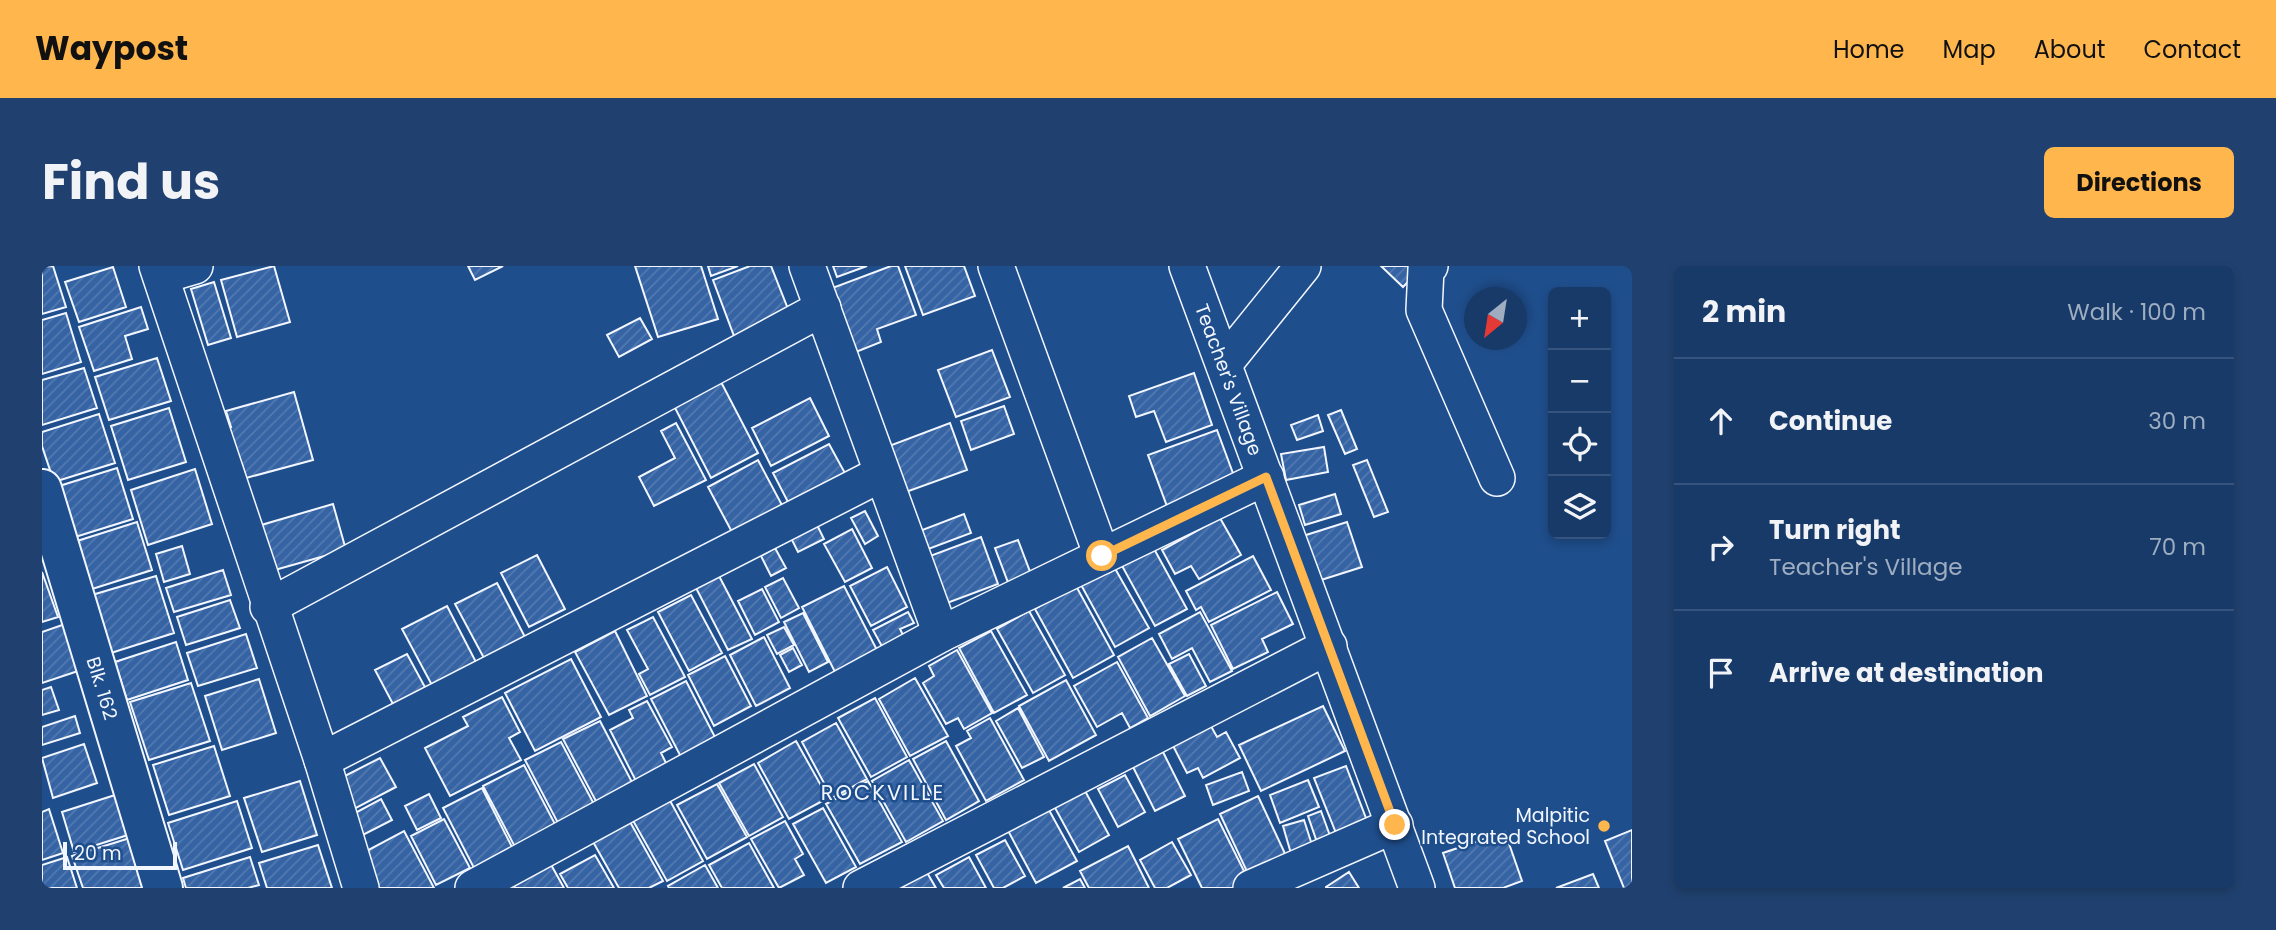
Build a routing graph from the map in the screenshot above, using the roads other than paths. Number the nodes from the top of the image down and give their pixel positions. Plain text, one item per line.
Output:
1 (195, 266) edge
2 (807, 266) edge
3 (996, 266) edge
4 (1187, 266) edge
5 (1303, 266) edge
6 (1430, 266) edge
7 (159, 271) edge
8 (823, 308) junction
9 (1224, 364) junction
10 (881, 474) junction
11 (1266, 477) junction
12 (1497, 478) dead end
13 (42, 489) edge
14 (1102, 556) junction
15 (268, 607) junction
16 (941, 634) junction
17 (1329, 646) junction
18 (322, 760) junction
19 (1395, 825) junction
20 (163, 888) edge
21 (361, 888) edge
22 (473, 888) edge
23 (861, 888) edge
24 (1251, 888) edge
25 (1417, 888) edge

1 - 7 street
2 - 8 street
3 - 14 street
4 - 9 street, Teacher's Village
5 - 9 street
6 - 12 street
7 - 15 street
8 - 10 street
8 - 15 street
9 - 11 street, Teacher's Village
10 - 16 street
10 - 18 street
11 - 14 street
11 - 17 street, Teacher's Village
13 - 20 street, Blk. 162
14 - 16 street
15 - 18 street
16 - 22 street
17 - 19 street, Teacher's Village
17 - 23 street
18 - 21 street
19 - 24 street
19 - 25 street, Teacher's Village

